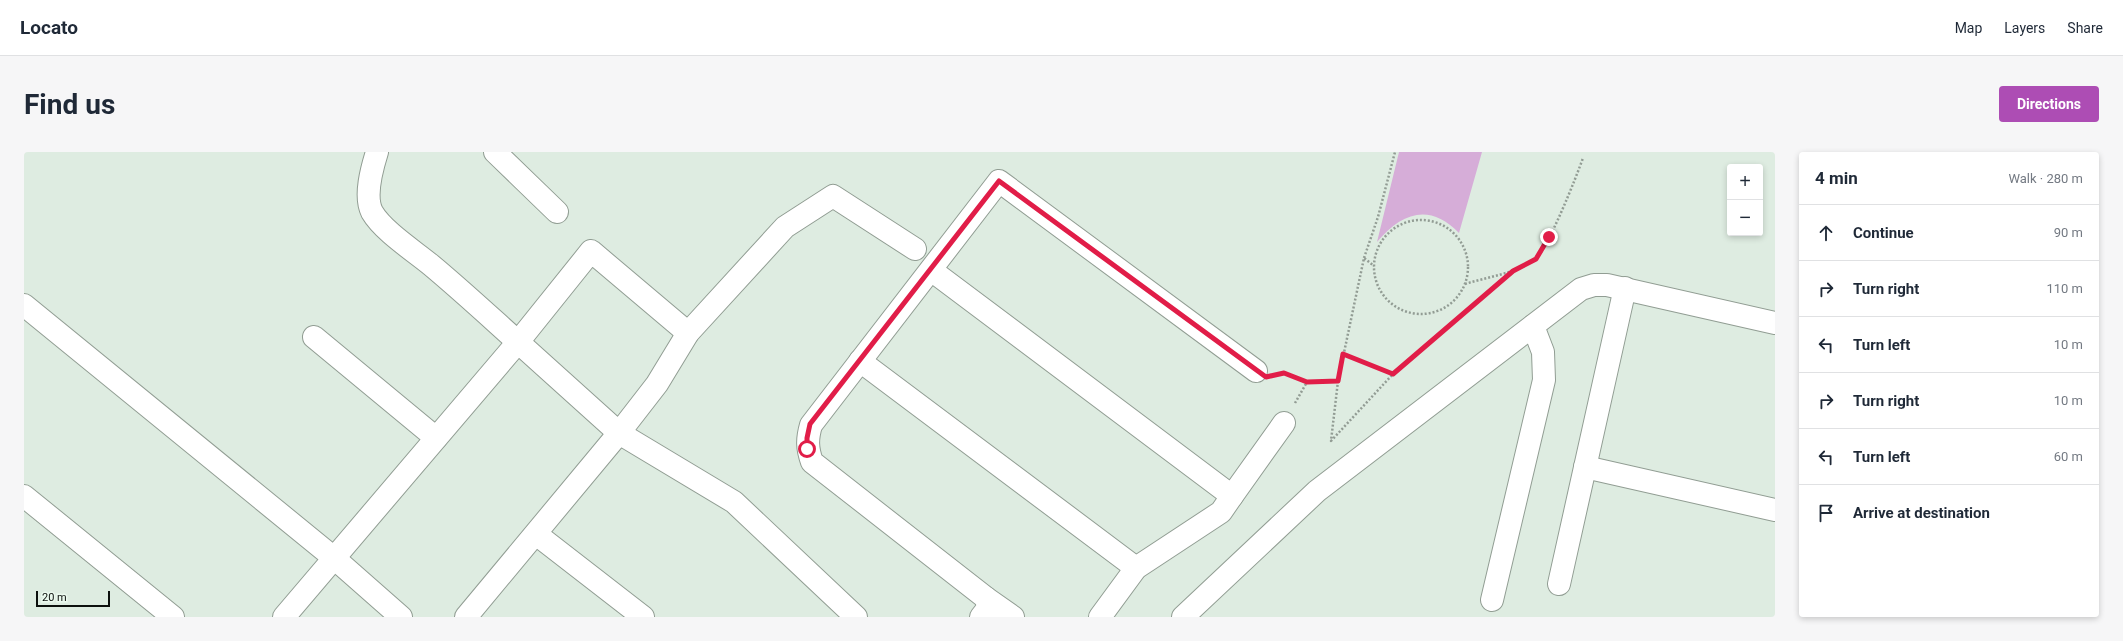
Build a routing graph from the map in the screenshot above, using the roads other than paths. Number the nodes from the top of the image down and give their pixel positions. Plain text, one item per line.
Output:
1 (377, 152) edge
2 (495, 152) edge
3 (557, 212) dead end
4 (915, 249) dead end
5 (931, 270) junction
6 (1625, 288) junction
7 (24, 305) edge
8 (1775, 323) edge
9 (1532, 326) junction
10 (688, 333) junction
11 (314, 337) dead end
12 (518, 342) junction
13 (860, 361) junction
14 (1256, 371) road end
15 (1284, 422) dead end
16 (619, 433) junction
17 (436, 438) junction
18 (1585, 467) junction
19 (24, 496) edge
20 (1232, 496) junction
21 (1775, 510) edge
22 (536, 534) junction
23 (334, 558) junction
24 (1136, 568) junction
25 (1559, 584) dead end
26 (1492, 600) dead end
27 (983, 608) edge
28 (173, 617) edge
29 (284, 617) edge
30 (401, 617) edge
31 (466, 617) edge
32 (643, 617) edge
33 (856, 617) edge
34 (1013, 617) edge
35 (1100, 617) edge
36 (1183, 617) edge

1 - 12 street
2 - 3 street
4 - 10 street
5 - 13 street
5 - 14 street
5 - 20 street
6 - 8 street
6 - 9 street
6 - 18 street
7 - 23 street
9 - 26 street
9 - 36 street
10 - 12 street
10 - 16 street
11 - 17 street
12 - 16 street
12 - 17 street
13 - 24 street
13 - 27 street
15 - 20 street
16 - 22 street
16 - 33 street
17 - 23 street
18 - 21 street
18 - 25 street
19 - 28 street
20 - 24 street
22 - 31 street
22 - 32 street
23 - 29 street
23 - 30 street
24 - 35 street
27 - 34 street

